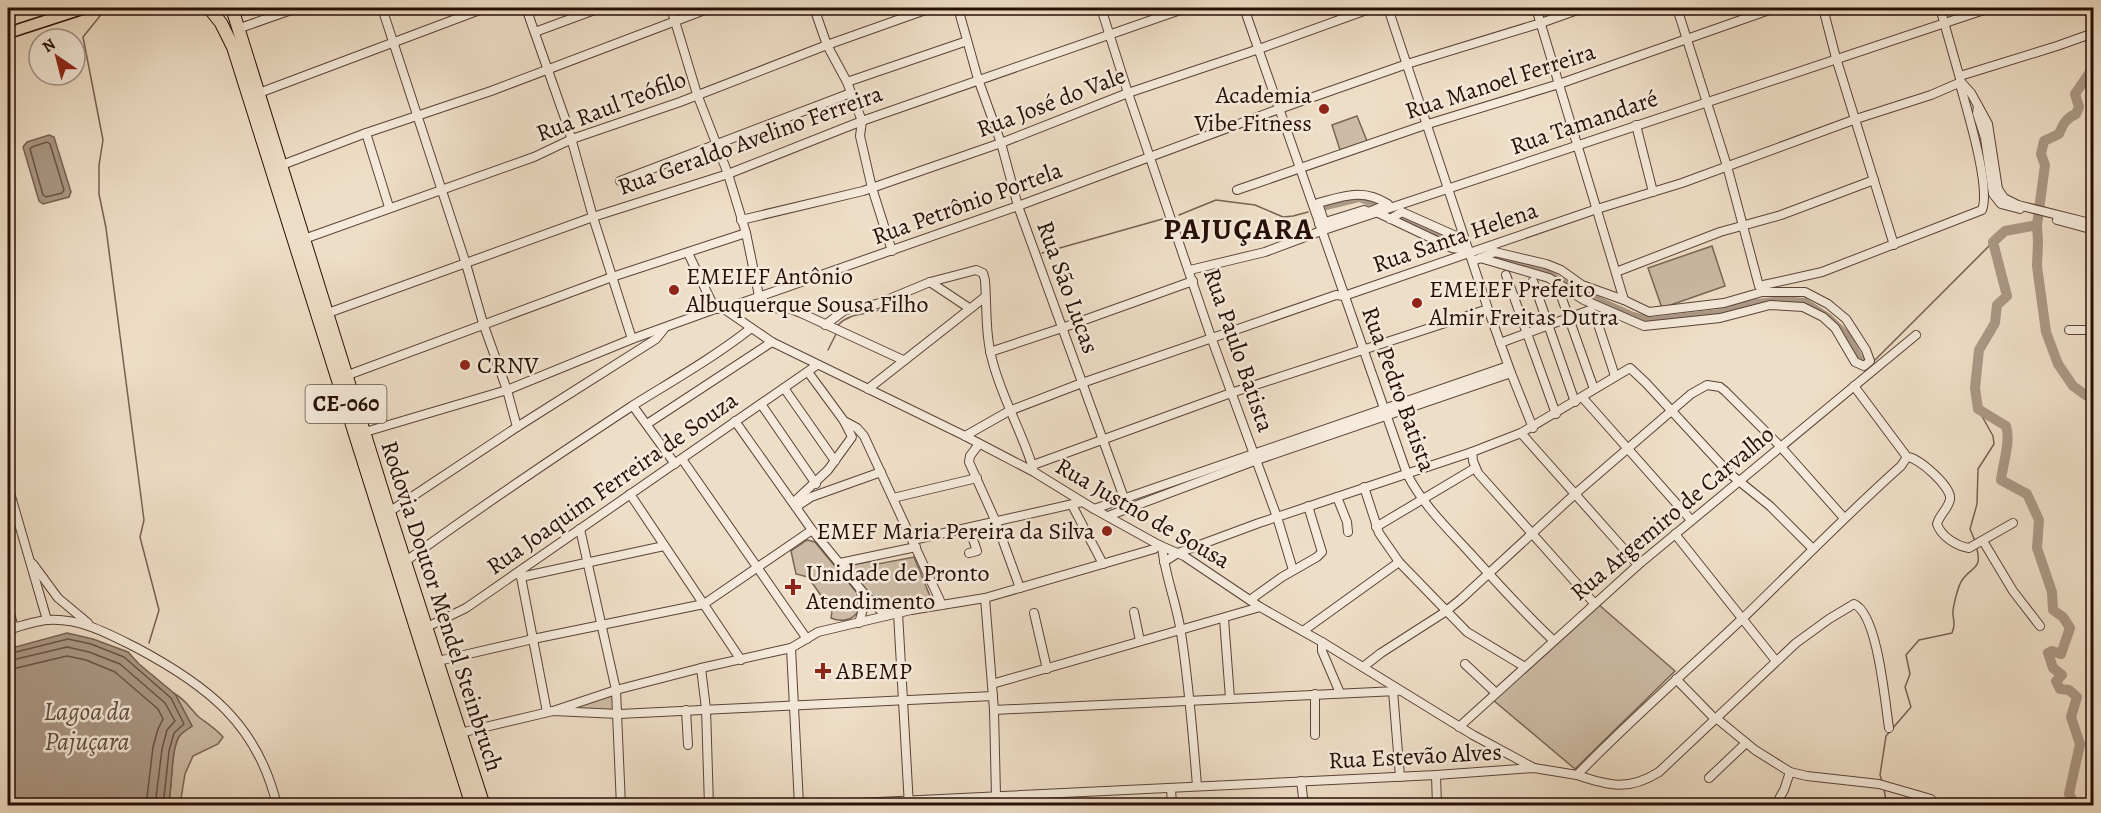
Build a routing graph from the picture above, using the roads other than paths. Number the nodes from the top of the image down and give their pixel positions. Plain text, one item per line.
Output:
1 (85, 8) edge
2 (209, 8) edge
3 (232, 8) edge
4 (297, 8) edge
5 (382, 8) edge
6 (485, 8) edge
7 (526, 8) edge
8 (600, 8) edge
9 (671, 8) edge
10 (710, 8) edge
11 (814, 8) edge
12 (931, 8) edge
13 (958, 8) edge
14 (1101, 8) edge
15 (1186, 8) edge
16 (1244, 8) edge
17 (1372, 8) edge
18 (1388, 8) edge
19 (1536, 8) edge
20 (1583, 8) edge
21 (1677, 8) edge
22 (1775, 8) edge
23 (1823, 8) edge
24 (1940, 8) edge
25 (1990, 8) edge
26 (676, 20) junction
27 (1944, 22) junction
28 (1541, 23) junction
29 (240, 28) junction
30 (2094, 31) edge
31 (535, 32) junction
32 (8, 33) edge
33 (1110, 35) junction
34 (1686, 38) junction
35 (967, 41) junction
36 (393, 42) junction
37 (827, 45) junction
38 (1259, 49) junction
39 (1836, 58) junction
40 (1407, 64) junction
41 (546, 69) junction
42 (978, 79) junction
43 (1960, 81) junction
44 (847, 82) junction
45 (1559, 84) junction
46 (259, 93) junction
47 (851, 93) junction
48 (1128, 93) junction
49 (697, 94) junction
50 (1707, 101) junction
51 (1279, 109) junction
52 (416, 116) junction
53 (1856, 119) junction
54 (862, 120) junction
55 (1428, 124) junction
56 (1636, 125) junction
57 (366, 133) junction
58 (572, 139) junction
59 (715, 143) junction
60 (1001, 143) junction
61 (1578, 145) junction
62 (1150, 156) junction
63 (282, 165) junction
64 (1727, 165) junction
65 (1300, 169) junction
66 (728, 174) junction
67 (1874, 180) junction
68 (620, 181) dead end
69 (872, 189) junction
70 (1449, 189) junction
71 (441, 190) junction
72 (1237, 190) dead end
73 (1653, 192) junction
74 (1018, 206) junction
75 (389, 207) junction
76 (1597, 209) junction
77 (1375, 211) junction
78 (2043, 213) junction
79 (593, 217) junction
80 (1390, 219) junction
81 (741, 220) junction
82 (2094, 224) edge
83 (1321, 225) junction
84 (1741, 225) junction
85 (2094, 230) edge
86 (746, 233) junction
87 (304, 238) junction
88 (1894, 245) junction
89 (892, 251) junction
90 (688, 253) junction
91 (1474, 257) junction
92 (466, 264) junction
93 (1190, 270) junction
94 (1616, 272) junction
95 (1506, 275) dead end
96 (612, 277) junction
97 (1193, 281) junction
98 (1533, 281) dead end
99 (930, 282) junction
100 (1560, 293) dead end
101 (759, 296) junction
102 (1344, 296) junction
103 (985, 297) junction
104 (1624, 300) junction
105 (969, 308) junction
106 (719, 309) junction
107 (1488, 309) junction
108 (328, 313) junction
109 (1569, 318) junction
110 (2094, 321) edge
111 (483, 323) junction
112 (825, 324) junction
113 (1548, 326) junction
114 (664, 328) junction
115 (1062, 328) junction
116 (750, 329) junction
117 (2069, 330) dead end
118 (2093, 330) edge
119 (1527, 334) junction
120 (1916, 335) dead end
121 (1211, 337) junction
122 (632, 339) junction
123 (772, 342) junction
124 (1500, 343) junction
125 (1363, 350) junction
126 (990, 352) junction
127 (903, 360) junction
128 (817, 365) junction
129 (1509, 369) junction
130 (808, 372) junction
131 (348, 375) junction
132 (1616, 376) junction
133 (1082, 383) junction
134 (1854, 386) junction
135 (784, 388) junction
136 (868, 389) junction
137 (1594, 389) junction
138 (507, 390) junction
139 (1231, 393) junction
140 (1579, 400) junction
141 (761, 404) junction
142 (633, 406) junction
143 (1009, 411) junction
144 (1671, 411) junction
145 (1386, 413) junction
146 (1556, 414) junction
147 (735, 421) junction
148 (844, 421) junction
149 (647, 424) junction
150 (517, 427) junction
151 (1533, 428) junction
152 (365, 432) junction
153 (1521, 434) junction
154 (965, 436) junction
155 (1103, 440) junction
156 (979, 444) junction
157 (1781, 447) junction
158 (1627, 448) junction
159 (1473, 452) junction
160 (1256, 457) junction
161 (1907, 457) junction
162 (678, 461) junction
163 (835, 461) junction
164 (1475, 468) junction
165 (1033, 469) junction
166 (881, 472) junction
167 (1407, 474) junction
168 (977, 478) junction
169 (1738, 481) junction
170 (816, 484) junction
171 (8, 486) edge
172 (1176, 486) junction
173 (1364, 488) junction
174 (1575, 494) junction
175 (630, 495) junction
176 (1336, 496) junction
177 (893, 498) junction
178 (1124, 498) junction
179 (1421, 499) junction
180 (1082, 502) junction
181 (795, 505) junction
182 (1072, 505) junction
183 (11, 506) edge
184 (1131, 506) junction
185 (1308, 506) junction
186 (1094, 509) junction
187 (389, 512) junction
188 (1108, 516) junction
189 (1277, 517) junction
190 (1844, 518) junction
191 (1691, 520) junction
192 (996, 522) junction
193 (2013, 523) dead end
194 (1376, 527) junction
195 (969, 528) junction
196 (580, 530) junction
197 (812, 530) junction
198 (1348, 532) dead end
199 (1532, 534) junction
200 (1675, 534) junction
201 (1983, 541) junction
202 (914, 543) junction
203 (664, 546) junction
204 (1161, 546) junction
205 (1813, 549) junction
206 (969, 553) dead end
207 (1178, 553) junction
208 (29, 556) junction
209 (406, 561) junction
210 (588, 562) junction
211 (840, 562) junction
212 (1164, 562) junction
213 (1399, 562) junction
214 (1103, 564) junction
215 (1638, 565) junction
216 (758, 568) junction
217 (1293, 570) junction
218 (519, 574) junction
219 (1489, 574) junction
220 (1020, 588) junction
221 (861, 589) junction
222 (986, 598) junction
223 (1250, 600) junction
224 (1594, 603) junction
225 (704, 604) junction
226 (942, 605) junction
227 (8, 606) edge
228 (1260, 607) junction
229 (1134, 612) dead end
230 (1445, 612) junction
231 (898, 613) junction
232 (1034, 613) dead end
233 (885, 616) junction
234 (1224, 619) junction
235 (1742, 619) junction
236 (47, 620) junction
237 (859, 623) junction
238 (601, 625) junction
239 (2040, 626) dead end
240 (427, 627) junction
241 (97, 628) junction
242 (11, 629) edge
243 (1181, 630) junction
244 (1303, 631) junction
245 (534, 639) junction
246 (807, 639) junction
247 (1553, 640) junction
248 (1140, 641) junction
249 (1322, 642) junction
250 (791, 648) junction
251 (741, 660) junction
252 (438, 661) junction
253 (1776, 662) junction
254 (1465, 664) dead end
255 (1363, 667) junction
256 (1525, 667) junction
257 (701, 668) junction
258 (1047, 669) junction
259 (1676, 679) junction
260 (992, 684) junction
261 (616, 690) junction
262 (1396, 691) junction
263 (1340, 693) junction
264 (1496, 693) junction
265 (1315, 694) junction
266 (993, 696) junction
267 (1230, 698) junction
268 (903, 699) junction
269 (1190, 700) junction
270 (794, 704) junction
271 (706, 709) junction
272 (686, 710) junction
273 (994, 710) junction
274 (550, 711) junction
275 (619, 714) junction
276 (1716, 719) junction
277 (1459, 727) junction
278 (1888, 728) dead end
279 (460, 733) junction
280 (1315, 735) dead end
281 (1746, 743) junction
282 (688, 745) dead end
283 (1534, 768) junction
284 (1790, 772) junction
285 (1436, 775) junction
286 (1577, 775) junction
287 (1400, 777) junction
288 (1709, 778) dead end
289 (1301, 781) junction
290 (1197, 786) junction
291 (1171, 788) junction
292 (1039, 795) junction
293 (996, 796) junction
294 (1931, 799) dead end
295 (908, 803) edge
296 (797, 805) edge
297 (277, 806) edge
298 (472, 806) edge
299 (484, 806) edge
300 (621, 806) edge
301 (709, 806) edge
302 (1040, 806) edge
303 (1172, 806) edge
304 (1304, 806) edge
305 (1437, 806) edge
306 (1774, 806) edge

1 - 32 main road
2 - 298 highway, Rodovia Doutor Mendel Steinbruch / CE-060
3 - 29 highway, Rodovia Doutor Mendel Steinbruch / CE-060
4 - 29 street
5 - 36 street
6 - 36 street
7 - 31 street
8 - 31 street
9 - 26 street
10 - 26 street
11 - 37 street
12 - 37 street, Rua Raul Teófilo
13 - 35 street, Rua São Lucas
14 - 33 street, Rua Paulo Batista
15 - 33 street, Rua Geraldo Avelino Ferreira
16 - 38 street, Rua Pedro Batista
17 - 38 street, Rua José do Vale
18 - 40 street
19 - 28 street
20 - 28 street, Rua Petrônio Portela
21 - 34 street
22 - 34 street, Rua Manoel Ferreira
23 - 39 street
24 - 27 street
25 - 27 street, Rua Tamandaré
26 - 41 street
26 - 49 street
27 - 39 street, Rua Tamandaré
27 - 43 street
28 - 40 street, Rua Petrônio Portela
28 - 45 street
29 - 46 highway, Rodovia Doutor Mendel Steinbruch / CE-060
30 - 43 street, Rua Santa Helena
31 - 41 street
33 - 42 street, Rua Geraldo Avelino Ferreira
33 - 48 street, Rua Paulo Batista
34 - 45 street, Rua Manoel Ferreira
34 - 50 street
35 - 42 street, Rua São Lucas
35 - 44 street
36 - 46 street
36 - 52 street
37 - 44 street
37 - 49 street, Rua Raul Teófilo
38 - 48 street, Rua José do Vale
38 - 51 street, Rua Pedro Batista
39 - 50 street, Rua Tamandaré
39 - 53 street
40 - 51 street, Rua Petrônio Portela
40 - 55 street
41 - 52 street
41 - 58 street
42 - 54 street, Rua Geraldo Avelino Ferreira
42 - 60 street, Rua São Lucas
43 - 53 street, Rua Santa Helena
43 - 78 street
43 - 88 street
44 - 47 street
45 - 55 street, Rua Manoel Ferreira
45 - 61 street
46 - 63 highway, Rodovia Doutor Mendel Steinbruch / CE-060
47 - 54 street
47 - 59 street
48 - 60 street, Rua José do Vale
48 - 62 street, Rua Paulo Batista
49 - 58 street, Rua Raul Teófilo
49 - 59 street
50 - 56 street, Rua Tamandaré
50 - 64 street
51 - 62 street, Rua Petrônio Portela
51 - 65 street, Rua Pedro Batista
52 - 57 street
52 - 71 street
53 - 64 street, Rua Santa Helena
53 - 67 street
54 - 66 street, Rua Geraldo Avelino Ferreira
54 - 69 street
55 - 65 street, Rua Manoel Ferreira
55 - 70 street
56 - 61 street, Rua Tamandaré
56 - 73 street
57 - 63 street
57 - 75 street
58 - 71 street, Rua Raul Teófilo
58 - 79 street
59 - 66 street
59 - 68 street
60 - 69 street, Rua José do Vale
60 - 74 street, Rua São Lucas
61 - 70 street, Rua Tamandaré
61 - 76 street
62 - 74 street, Rua Petrônio Portela
62 - 93 street, Rua Paulo Batista
63 - 87 highway, Rodovia Doutor Mendel Steinbruch / CE-060
64 - 73 street, Rua Santa Helena
64 - 84 street
65 - 72 street, Rua Manoel Ferreira
65 - 83 street, Rua Pedro Batista
66 - 79 street, Rua Geraldo Avelino Ferreira
66 - 81 street
67 - 84 street
67 - 88 street
69 - 81 street, Rua José do Vale
69 - 89 street
70 - 77 street, Rua Tamandaré
70 - 91 street
71 - 75 street, Rua Raul Teófilo
71 - 92 street
73 - 76 street, Rua Santa Helena
74 - 89 street, Rua Petrônio Portela
74 - 115 street, Rua São Lucas
75 - 87 street, Rua Raul Teófilo
76 - 91 street, Rua Santa Helena
76 - 94 street
77 - 80 street
77 - 83 street, Rua Tamandaré
77 - 83 street
78 - 82 street
78 - 85 street
79 - 92 street, Rua Geraldo Avelino Ferreira
79 - 96 street
80 - 80 street
81 - 86 street
83 - 93 street, Rua Tamandaré
83 - 102 street, Rua Pedro Batista
84 - 88 street
84 - 94 street
86 - 90 street
86 - 101 street
87 - 108 highway, Rodovia Doutor Mendel Steinbruch / CE-060
89 - 101 street, Rua Petrônio Portela
90 - 96 street
90 - 106 street, Rua Justno de Sousa
91 - 102 street, Rua Santa Helena
91 - 104 street
91 - 104 street
91 - 107 street
92 - 108 street, Rua Geraldo Avelino Ferreira
92 - 111 street
93 - 97 street, Rua Paulo Batista
94 - 104 street
95 - 119 street
96 - 111 street
96 - 122 street
97 - 115 street
97 - 121 street, Rua Paulo Batista
98 - 113 street
99 - 103 street
99 - 105 street
99 - 112 street
100 - 109 street
101 - 106 street, Rua Petrônio Portela
101 - 112 street
102 - 121 street, Rua Santa Helena
102 - 125 street, Rua Pedro Batista
103 - 105 street
103 - 126 street
105 - 127 street
106 - 114 street, Rua Petrônio Portela
106 - 116 street, Rua Justno de Sousa
107 - 124 street
107 - 125 street
108 - 131 highway, Rodovia Doutor Mendel Steinbruch / CE-060
109 - 113 street
109 - 132 street
109 - 137 street
110 - 118 street
111 - 131 street
111 - 138 street
112 - 127 street
113 - 119 street
113 - 140 street
114 - 122 street, Rua Petrônio Portela
114 - 150 street
115 - 126 street
115 - 133 street, Rua São Lucas
116 - 123 street, Rua Justno de Sousa
116 - 142 street
117 - 118 street
119 - 124 street
119 - 146 street
120 - 134 street, Rua Argemiro de Carvalho
121 - 133 street, Rua Santa Helena
121 - 139 street, Rua Paulo Batista
122 - 138 street, Rua Petrônio Portela
123 - 128 street, Rua Justno de Sousa
123 - 149 street
124 - 129 street
125 - 139 street
125 - 145 street, Rua Pedro Batista
126 - 143 street
127 - 136 street
128 - 130 street, Rua Joaquim Ferreira de Souza
128 - 136 street, Rua Justno de Sousa
129 - 145 street
129 - 151 street
130 - 135 street, Rua Joaquim Ferreira de Souza
130 - 148 street
131 - 152 highway, Rodovia Doutor Mendel Steinbruch / CE-060
132 - 137 street
132 - 144 street
133 - 143 street, Rua Santa Helena
133 - 155 street, Rua São Lucas
134 - 157 street, Rua Argemiro de Carvalho
134 - 161 street
135 - 141 street, Rua Joaquim Ferreira de Souza
135 - 163 street
136 - 154 street, Rua Justno de Sousa
137 - 140 street
138 - 150 street
138 - 152 street, Rua Petrônio Portela
139 - 155 street
139 - 160 street, Rua Paulo Batista
140 - 146 street
140 - 158 street
141 - 147 street, Rua Joaquim Ferreira de Souza
141 - 170 street
142 - 149 street
142 - 209 street
143 - 154 street, Rua Santa Helena
143 - 165 street
144 - 157 street
144 - 158 street
144 - 169 street
145 - 160 street
145 - 167 street, Rua Pedro Batista
146 - 151 street
147 - 162 street, Rua Joaquim Ferreira de Souza
147 - 181 street
148 - 163 street
148 - 166 street
149 - 162 street
150 - 187 street
151 - 153 street
152 - 187 highway, Rodovia Doutor Mendel Steinbruch / CE-060
153 - 159 street
153 - 174 street
154 - 156 street, Rua Justno de Sousa
155 - 165 street
155 - 178 street, Rua São Lucas
156 - 165 street, Rua Justno de Sousa
156 - 168 street
157 - 169 street, Rua Argemiro de Carvalho
157 - 190 street
158 - 174 street
158 - 191 street
159 - 164 street
159 - 167 street
160 - 172 street
160 - 189 street, Rua Paulo Batista
161 - 190 street
161 - 201 street
162 - 175 street, Rua Joaquim Ferreira de Souza
162 - 216 street
163 - 170 street
164 - 179 street
164 - 199 street
165 - 180 street, Rua Justno de Sousa
166 - 177 street
166 - 181 street
167 - 173 street
167 - 179 street, Rua Pedro Batista
168 - 177 street
168 - 192 street
169 - 191 street, Rua Argemiro de Carvalho
169 - 205 street
170 - 181 street
171 - 183 street
172 - 178 street
172 - 184 street
173 - 176 street
173 - 194 street
174 - 199 street
174 - 215 street
175 - 196 street, Rua Joaquim Ferreira de Souza
175 - 203 street
176 - 185 street
176 - 198 street
177 - 202 street
178 - 184 street, Rua São Lucas
178 - 186 street
179 - 194 street
179 - 219 street, Rua Pedro Batista
180 - 182 street
180 - 186 street, Rua Justno de Sousa
181 - 197 street
182 - 192 street
182 - 214 street
183 - 208 street
184 - 188 street
185 - 189 street
185 - 217 street
186 - 188 street, Rua Justno de Sousa
187 - 209 highway, Rodovia Doutor Mendel Steinbruch / CE-060
188 - 204 street, Rua Justno de Sousa
189 - 207 street
189 - 217 street, Rua Paulo Batista
190 - 205 street
191 - 200 street, Rua Argemiro de Carvalho
192 - 195 street
192 - 220 street
193 - 201 street
194 - 213 street
195 - 202 street
195 - 206 street
196 - 210 street
196 - 218 street, Rua Joaquim Ferreira de Souza
197 - 211 street
197 - 216 street
199 - 219 street
199 - 224 street
200 - 215 street, Rua Argemiro de Carvalho
200 - 235 street
201 - 239 street
202 - 211 street
202 - 226 street
203 - 210 street
203 - 225 street
204 - 207 street, Rua Justno de Sousa
204 - 212 street
204 - 214 street
205 - 235 street
207 - 212 street
207 - 223 street, Rua Justno de Sousa
208 - 236 street
208 - 241 street
209 - 240 highway, Rodovia Doutor Mendel Steinbruch / CE-060
210 - 218 street
210 - 238 street
211 - 221 street
212 - 243 street
213 - 230 street
213 - 244 street
214 - 220 street
215 - 224 street, Rua Argemiro de Carvalho
216 - 225 street
216 - 246 street
217 - 223 street
218 - 240 street, Rua Joaquim Ferreira de Souza
218 - 245 street
219 - 230 street
219 - 247 street, Rua Pedro Batista
220 - 222 street
221 - 233 street
221 - 237 street
222 - 226 street
222 - 260 street
223 - 228 street, Rua Justno de Sousa
224 - 247 street, Rua Argemiro de Carvalho
225 - 238 street
225 - 251 street
226 - 231 street
227 - 242 street
228 - 234 street
228 - 244 street, Rua Justno de Sousa
229 - 248 street
230 - 255 street
230 - 256 street
231 - 233 street
231 - 268 street
232 - 258 street
233 - 237 street
234 - 243 street
234 - 267 street
235 - 253 street
235 - 259 street
236 - 241 street
236 - 242 street
237 - 246 street
238 - 245 street
238 - 261 street
240 - 252 highway, Rodovia Doutor Mendel Steinbruch / CE-060
241 - 297 street
243 - 248 street
243 - 269 street
244 - 249 street, Rua Justno de Sousa
245 - 252 street
245 - 274 street
246 - 250 street
247 - 256 street, Rua Argemiro de Carvalho
248 - 258 street
249 - 255 street, Rua Justno de Sousa
249 - 263 street
250 - 251 street
250 - 270 street
251 - 257 street
252 - 279 highway, Rodovia Doutor Mendel Steinbruch / CE-060
253 - 276 street, Rua Estevão Alves
253 - 278 street, Rua Estevão Alves
254 - 264 street
255 - 262 street, Rua Justno de Sousa
256 - 264 street, Rua Argemiro de Carvalho
257 - 261 street
257 - 271 street
258 - 260 street
259 - 276 street
259 - 286 street
260 - 266 street
261 - 274 street
261 - 275 street
262 - 263 street
262 - 277 street, Rua Justno de Sousa
262 - 287 street
263 - 265 street
264 - 277 street, Rua Argemiro de Carvalho
265 - 267 street
265 - 280 street
266 - 268 street
266 - 273 street
267 - 269 street
268 - 270 street
268 - 295 street
269 - 273 street
269 - 290 street
270 - 271 street
270 - 296 street
271 - 272 street
271 - 301 street
272 - 275 street
272 - 282 street
273 - 293 street
274 - 275 street
274 - 279 street
275 - 300 street
276 - 281 street
276 - 286 street, Rua Estevão Alves
277 - 283 street, Rua Justno de Sousa
279 - 299 highway, Rodovia Doutor Mendel Steinbruch / CE-060
281 - 284 street
281 - 288 street
283 - 285 street, Rua Estevão Alves
283 - 286 street, Rua Estevão Alves
284 - 294 street
284 - 306 street
285 - 287 street, Rua Estevão Alves
285 - 305 street
287 - 289 street, Rua Estevão Alves
289 - 290 street, Rua Estevão Alves
289 - 304 street
290 - 291 street, Rua Estevão Alves
291 - 292 street, Rua Estevão Alves
291 - 303 street
292 - 293 street, Rua Estevão Alves
292 - 302 street
293 - 295 street, Rua Estevão Alves
295 - 296 street, Rua Estevão Alves

